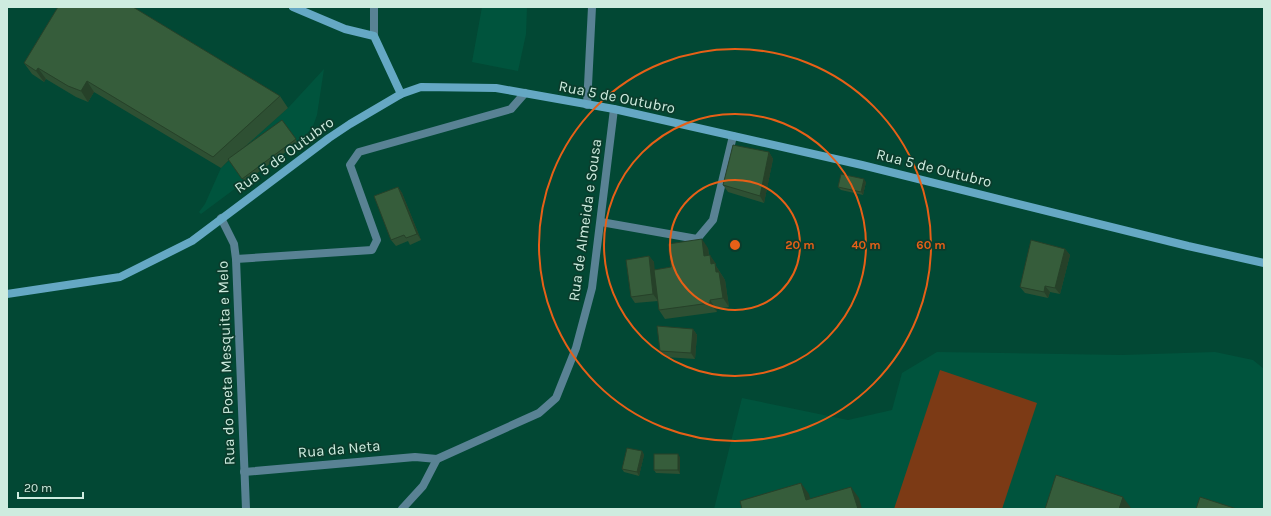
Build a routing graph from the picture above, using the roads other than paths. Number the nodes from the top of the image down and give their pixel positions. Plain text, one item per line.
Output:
1 (293, 7) edge
2 (374, 7) edge
3 (592, 7) edge
4 (374, 36) junction
5 (525, 93) junction
6 (401, 94) junction
7 (587, 105) junction
8 (614, 110) junction
9 (733, 136) junction
10 (221, 218) junction
11 (601, 222) junction
12 (236, 259) junction
13 (1264, 263) edge
14 (7, 294) edge
15 (437, 460) junction
16 (244, 472) junction
17 (246, 509) edge
18 (402, 509) edge

1 - 4 street
2 - 4 street
3 - 7 street
4 - 6 street
5 - 6 street, Rua 5 de Outubro
5 - 7 street, Rua 5 de Outubro
5 - 12 street
6 - 10 street, Rua 5 de Outubro
7 - 8 street, Rua 5 de Outubro
8 - 9 street, Rua 5 de Outubro
8 - 11 street, Rua de Almeida e Sousa
9 - 11 street
9 - 13 street, Rua 5 de Outubro
10 - 12 street, Rua do Poeta Mesquita e Melo
10 - 14 street, Rua 5 de Outubro
11 - 15 street, Rua de Almeida e Sousa
12 - 16 street, Rua do Poeta Mesquita e Melo
15 - 16 street, Rua da Neta
15 - 18 street
16 - 17 street, Rua do Poeta Mesquita e Melo

